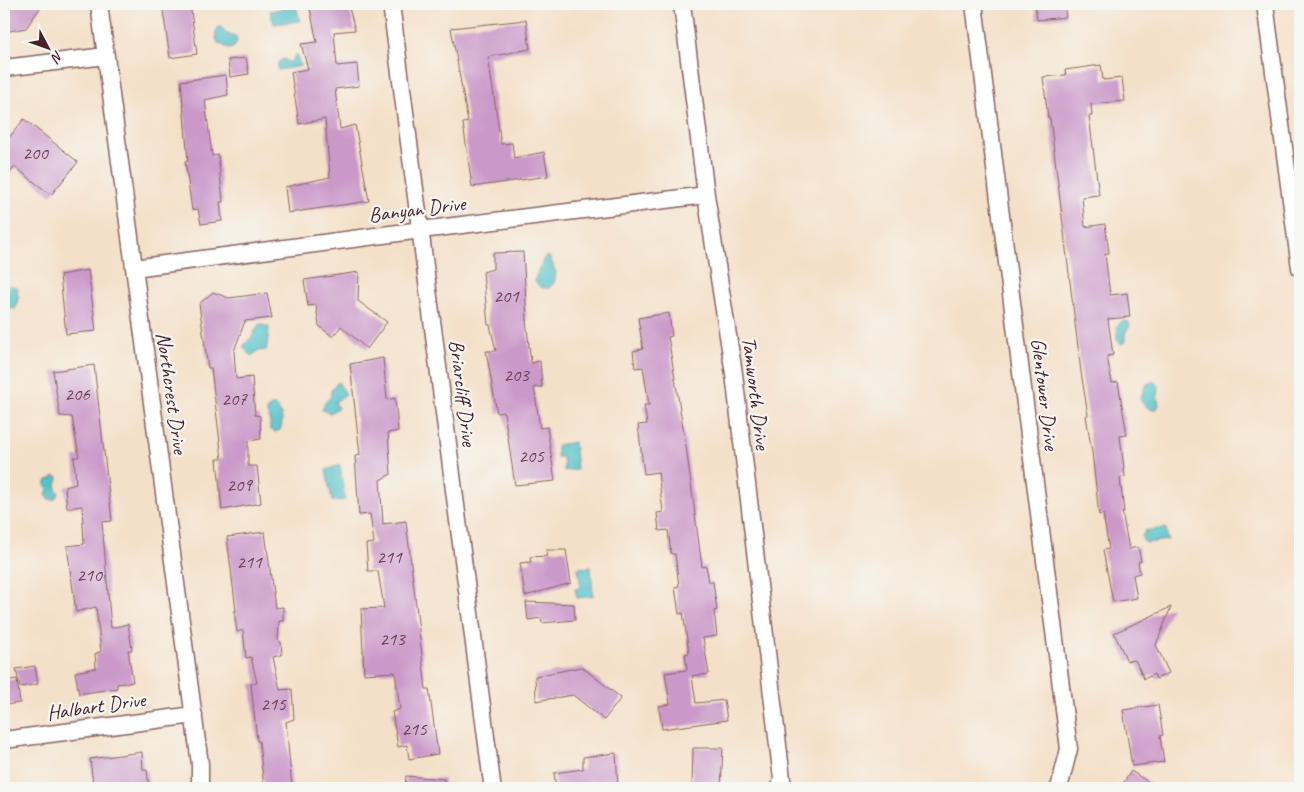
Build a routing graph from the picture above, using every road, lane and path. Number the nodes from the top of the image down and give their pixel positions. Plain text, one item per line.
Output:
1 (99, 4) edge
2 (391, 4) edge
3 (682, 4) edge
4 (974, 4) edge
5 (1265, 4) edge
6 (106, 56) junction
7 (4, 68) edge
8 (706, 195) junction
9 (421, 230) junction
10 (134, 268) junction
11 (1300, 268) edge
12 (194, 715) junction
13 (4, 740) edge
14 (200, 788) edge
15 (492, 788) edge
16 (780, 788) edge
17 (1059, 788) edge

1 - 6 street, Northcrest Drive
2 - 9 street, Briarcliff Drive
3 - 8 street, Tamworth Drive
4 - 17 street, Glentower Drive
5 - 11 street
6 - 7 street
6 - 10 street, Northcrest Drive
8 - 9 street, Banyan Drive
8 - 16 street, Tamworth Drive
9 - 10 street, Banyan Drive
9 - 15 street, Briarcliff Drive
10 - 12 street, Northcrest Drive
12 - 13 street, Halbart Drive
12 - 14 street, Northcrest Drive

